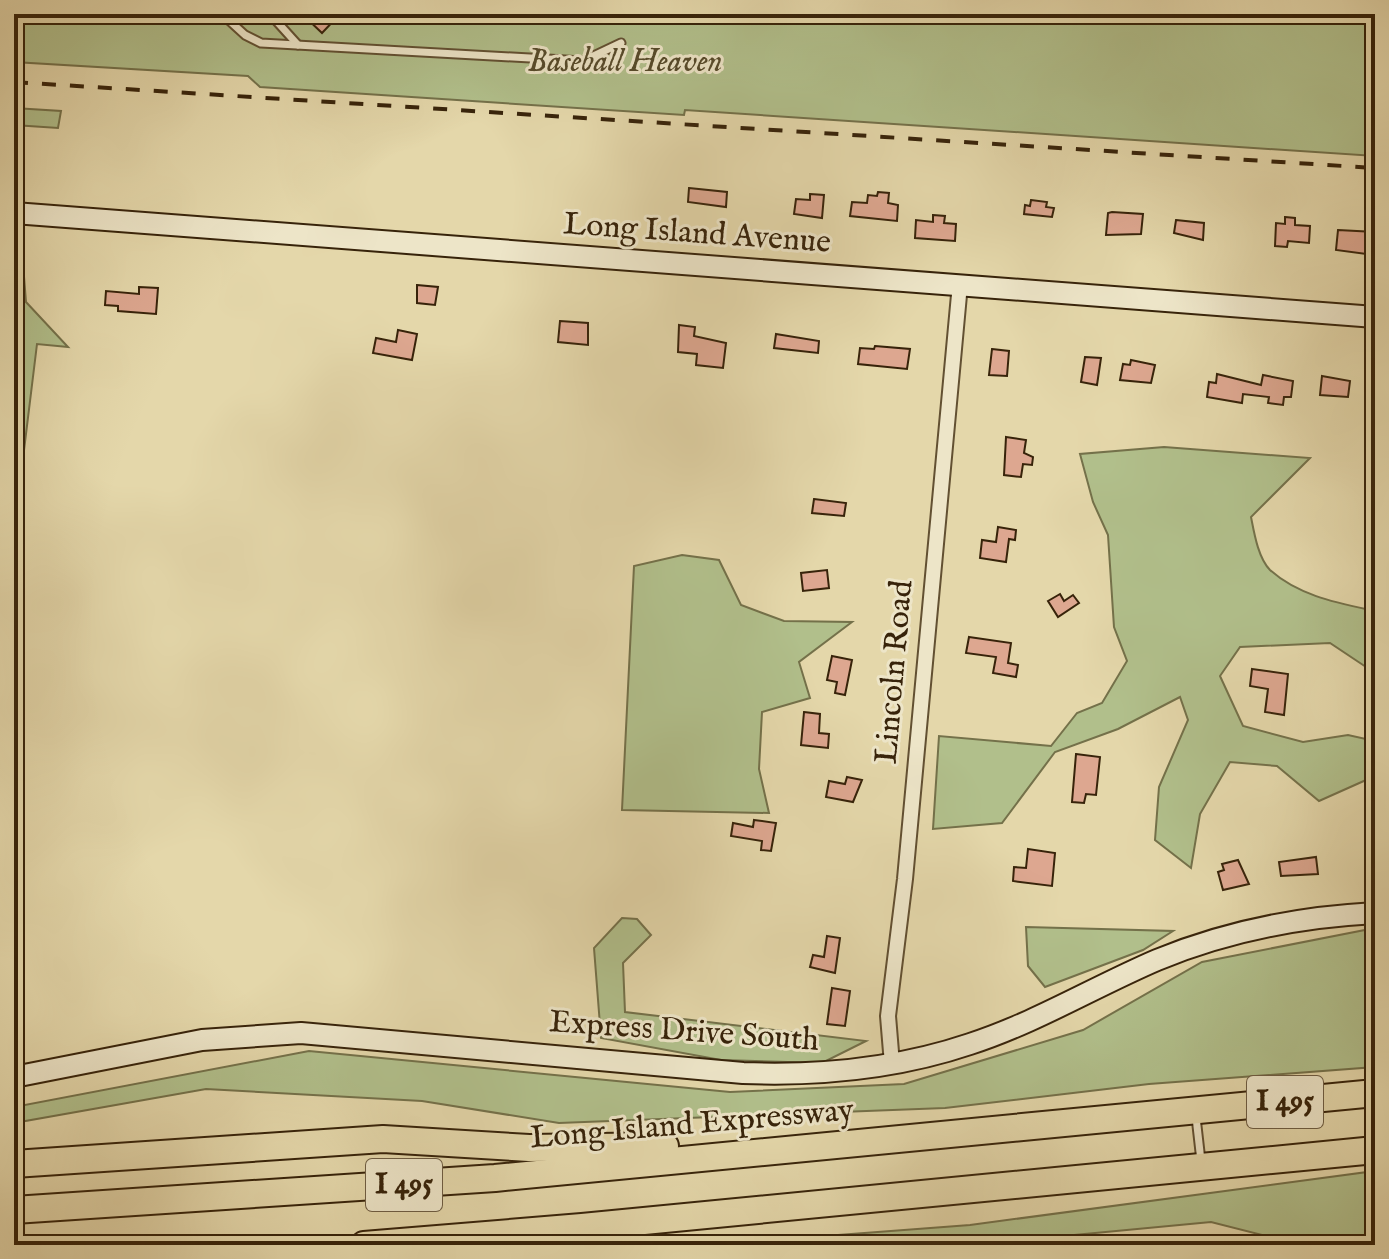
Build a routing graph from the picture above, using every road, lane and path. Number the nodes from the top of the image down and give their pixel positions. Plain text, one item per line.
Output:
1 (222, 14) edge
2 (270, 14) edge
3 (621, 43) dead end
4 (298, 45) junction
5 (14, 213) edge
6 (960, 284) junction
7 (1375, 317) edge
8 (1375, 913) edge
9 (892, 1064) junction
10 (14, 1077) edge
11 (1375, 1093) edge
12 (1196, 1111) junction
13 (793, 1150) junction
14 (1375, 1150) edge
15 (14, 1164) edge
16 (1202, 1167) junction
17 (14, 1210) edge
18 (364, 1245) edge

1 - 4 lane
2 - 4 lane
3 - 4 lane
5 - 6 main road, Long Island Avenue
6 - 7 main road, Long Island Avenue
6 - 9 street, Lincoln Road
8 - 9 main road, Express Drive South
9 - 10 main road, Express Drive South
11 - 12 highway, Long Island Expressway / I 495
12 - 13 highway, Long Island Expressway / I 495
12 - 16 lane
13 - 15 highway
13 - 17 highway, Long Island Expressway / I 495
14 - 16 highway, I 495
16 - 18 highway, I 495

